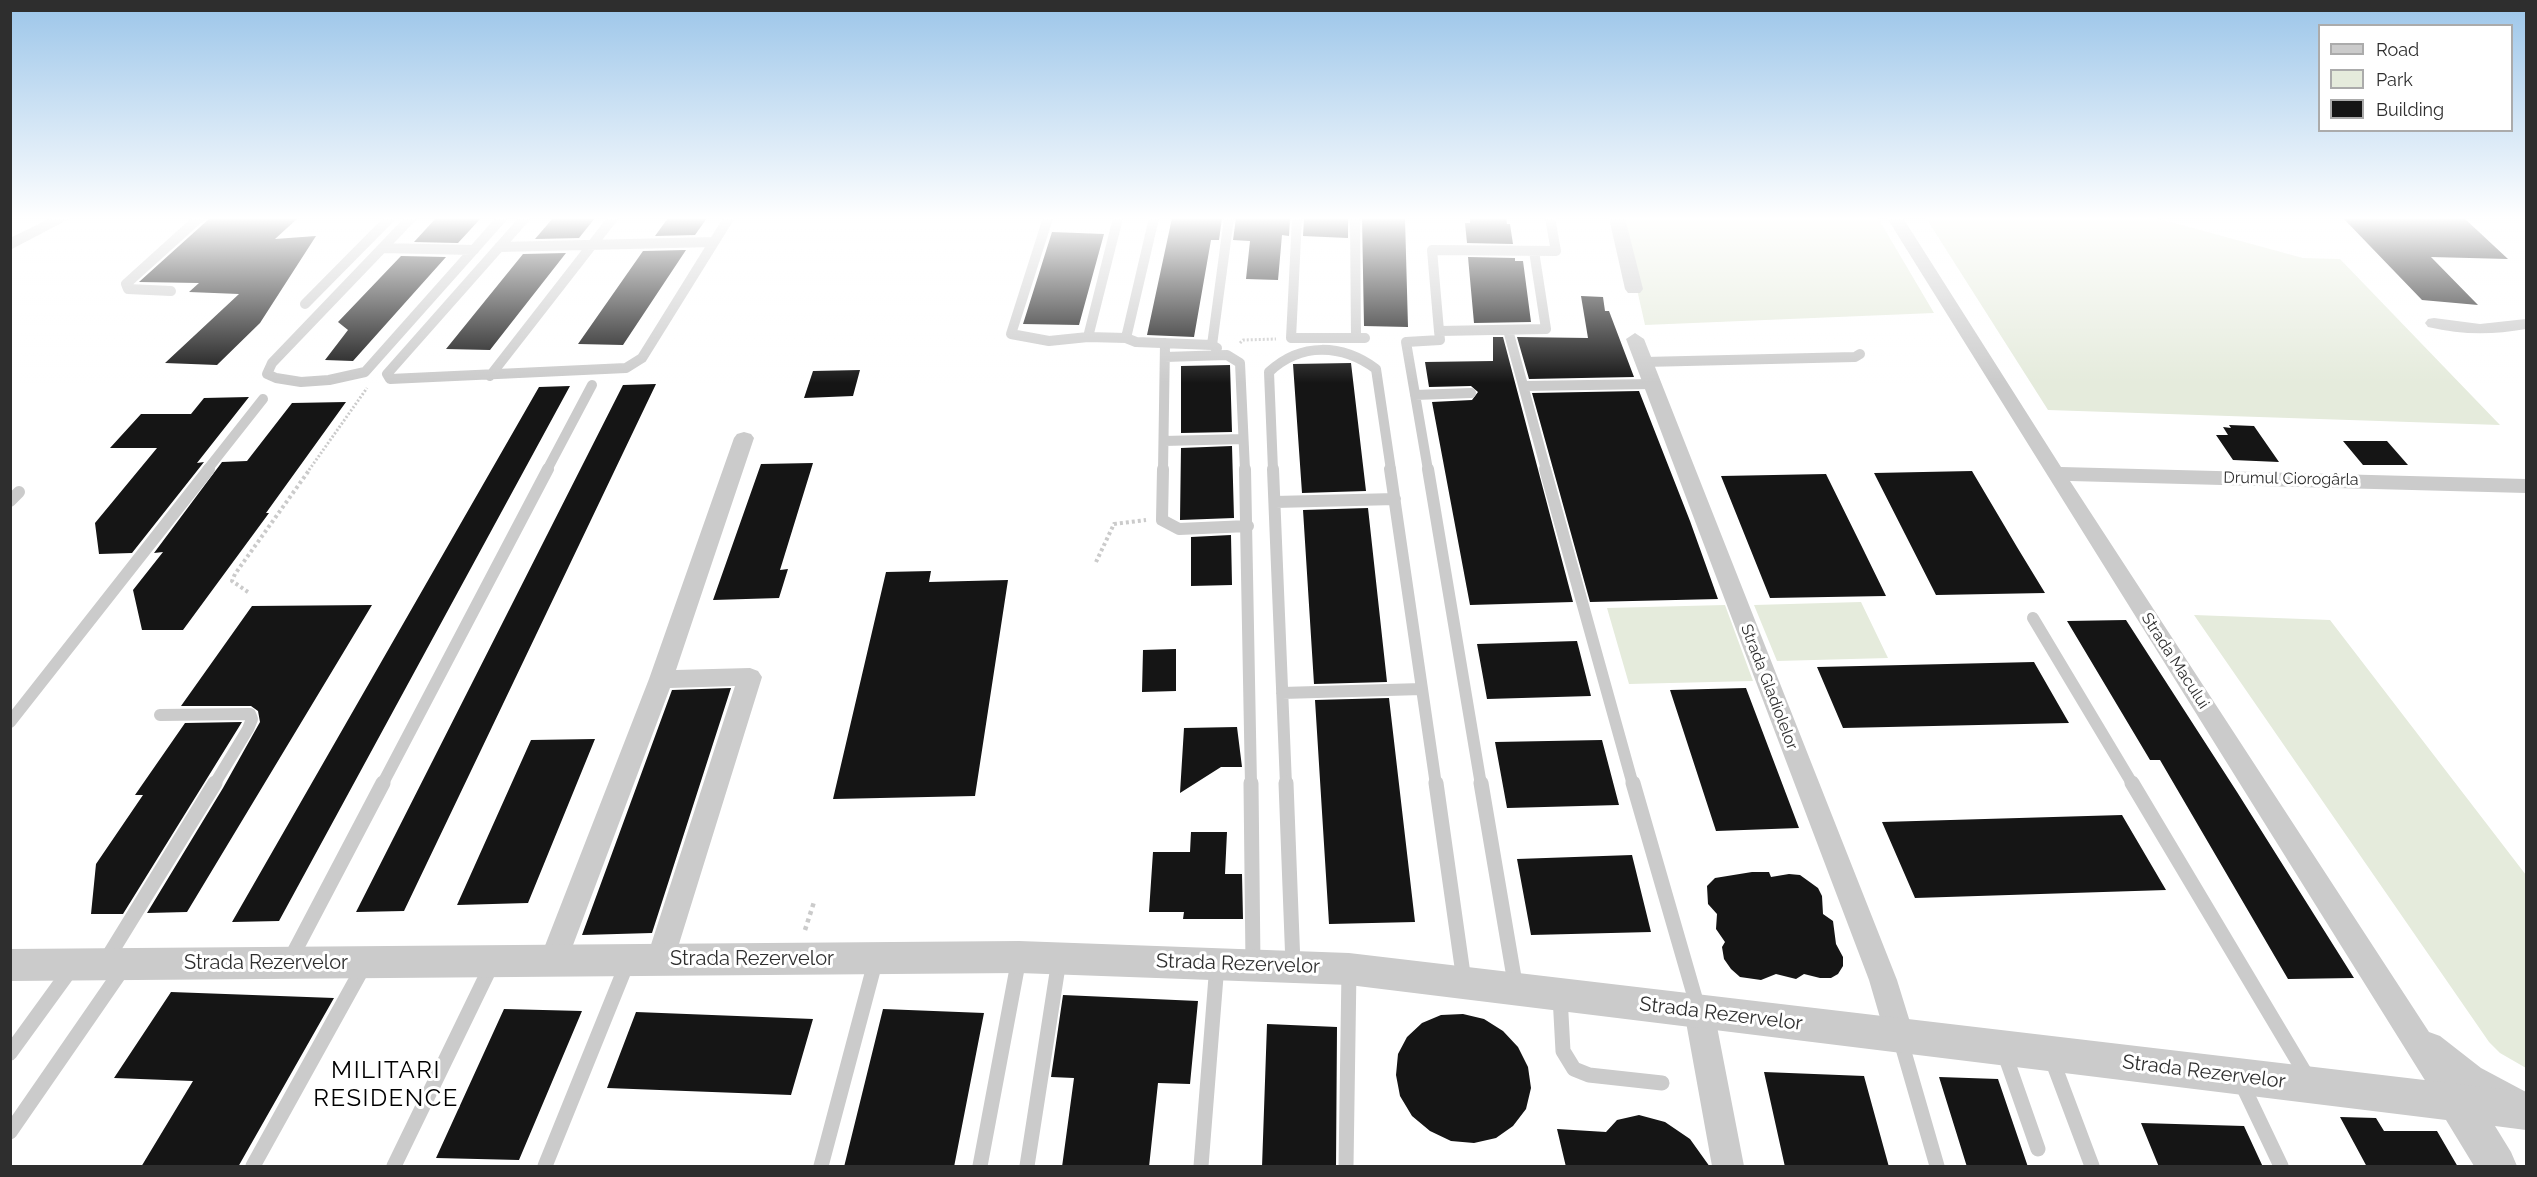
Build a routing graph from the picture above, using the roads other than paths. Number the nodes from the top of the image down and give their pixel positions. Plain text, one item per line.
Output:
1 (136, 273) edge
2 (336, 273) edge
3 (358, 273) edge
4 (454, 273) edge
5 (476, 273) edge
6 (570, 273) edge
7 (695, 273) edge
8 (1030, 273) edge
9 (1104, 273) edge
10 (1141, 273) edge
11 (1222, 273) edge
12 (1295, 273) edge
13 (1358, 273) edge
14 (1434, 273) edge
15 (1537, 273) edge
16 (1630, 273) edge
17 (1929, 273) edge
18 (1634, 290) dead end
19 (171, 291) dead end
20 (305, 304) dead end
21 (2434, 323) dead end
22 (2526, 324) edge
23 (1508, 330) junction
24 (1439, 331) junction
25 (1088, 337) junction
26 (1126, 339) junction
27 (1635, 339) dead end
28 (1165, 343) junction
29 (1212, 345) junction
30 (1860, 354) dead end
31 (1227, 355) junction
32 (1165, 357) junction
33 (1648, 373) junction
34 (490, 376) junction
35 (592, 385) dead end
36 (1524, 386) junction
37 (1471, 393) dead end
38 (1415, 395) junction
39 (263, 399) dead end
40 (744, 438) dead end
41 (1243, 439) junction
42 (1164, 441) junction
43 (2055, 474) junction
44 (2526, 486) edge
45 (19, 492) dead end
46 (1395, 499) junction
47 (10, 501) edge
48 (1275, 502) junction
49 (1248, 526) junction
50 (2033, 618) dead end
51 (661, 679) junction
52 (1422, 689) junction
53 (1282, 693) junction
54 (160, 716) dead end
55 (10, 722) edge
56 (1019, 957) junction
57 (876, 958) junction
58 (1059, 958) junction
59 (644, 960) junction
60 (493, 961) junction
61 (553, 961) junction
62 (289, 963) junction
63 (366, 963) junction
64 (1217, 963) junction
65 (10, 964) edge
66 (102, 964) junction
67 (1252, 964) junction
68 (1293, 965) junction
69 (1349, 969) junction
70 (1464, 983) junction
71 (1516, 989) junction
72 (1560, 994) junction
73 (1699, 1011) junction
74 (2412, 1030) junction
75 (1899, 1035) junction
76 (2003, 1048) junction
77 (10, 1053) edge
78 (2050, 1053) junction
79 (2238, 1076) junction
80 (1662, 1083) dead end
81 (2312, 1085) junction
82 (2457, 1103) junction
83 (2526, 1109) edge
84 (10, 1132) edge
85 (2038, 1149) dead end
86 (253, 1167) edge
87 (394, 1167) edge
88 (545, 1167) edge
89 (821, 1167) edge
90 (980, 1167) edge
91 (1027, 1167) edge
92 (1201, 1167) edge
93 (1346, 1167) edge
94 (1728, 1167) edge
95 (1937, 1167) edge
96 (2092, 1167) edge
97 (2281, 1167) edge
98 (2497, 1167) edge

1 - 19 lane
2 - 20 lane
3 - 4 lane
5 - 34 lane
6 - 34 lane
7 - 34 lane
8 - 25 lane
9 - 25 lane
10 - 26 lane
11 - 29 lane
12 - 13 lane
14 - 24 lane
15 - 23 lane
16 - 18 street
17 - 43 street, Strada Macului
21 - 22 street
23 - 24 lane
23 - 36 lane
24 - 38 lane
25 - 26 lane
26 - 28 lane
27 - 33 street, Strada Gladiolelor
28 - 29 lane
28 - 32 lane
29 - 31 lane
30 - 33 lane
31 - 32 lane
31 - 41 lane
32 - 42 lane
33 - 36 lane
33 - 75 street, Strada Gladiolelor
35 - 62 lane
36 - 73 lane
37 - 38 lane
38 - 71 lane
39 - 55 lane
40 - 51 street
41 - 42 lane
41 - 49 lane
42 - 49 lane
43 - 44 street, Drumul Ciorogârla
43 - 74 street, Strada Macului
45 - 47 lane
46 - 48 lane
46 - 48 lane
46 - 52 lane
48 - 53 lane
49 - 67 lane
50 - 81 lane
51 - 59 street
51 - 61 street
52 - 53 lane
52 - 70 lane
53 - 68 lane
54 - 66 lane
56 - 57 street, Strada Rezervelor
56 - 58 street, Strada Rezervelor
56 - 90 lane
57 - 59 street, Strada Rezervelor
57 - 89 lane
58 - 64 street, Strada Rezervelor
58 - 91 lane
59 - 61 street, Strada Rezervelor
59 - 88 lane
60 - 61 street, Strada Rezervelor
60 - 63 street, Strada Rezervelor
60 - 87 lane
62 - 63 street, Strada Rezervelor
62 - 66 street, Strada Rezervelor
63 - 86 lane
64 - 67 street, Strada Rezervelor
64 - 92 lane
65 - 66 street, Strada Rezervelor
66 - 77 lane
66 - 84 lane
67 - 68 street, Strada Rezervelor
68 - 69 street, Strada Rezervelor
69 - 70 street, Strada Rezervelor
69 - 93 lane
70 - 71 street, Strada Rezervelor
71 - 72 street, Strada Rezervelor
72 - 73 street, Strada Rezervelor
72 - 80 lane
73 - 75 street, Strada Rezervelor
73 - 94 street
74 - 82 street, Strada Macului
74 - 83 street
75 - 76 street, Strada Rezervelor
75 - 95 lane
76 - 78 street, Strada Rezervelor
76 - 85 lane
78 - 79 street, Strada Rezervelor
78 - 96 lane
79 - 81 street, Strada Rezervelor
79 - 97 lane
81 - 82 street, Strada Rezervelor
82 - 83 street, Strada Rezervelor
82 - 98 street

